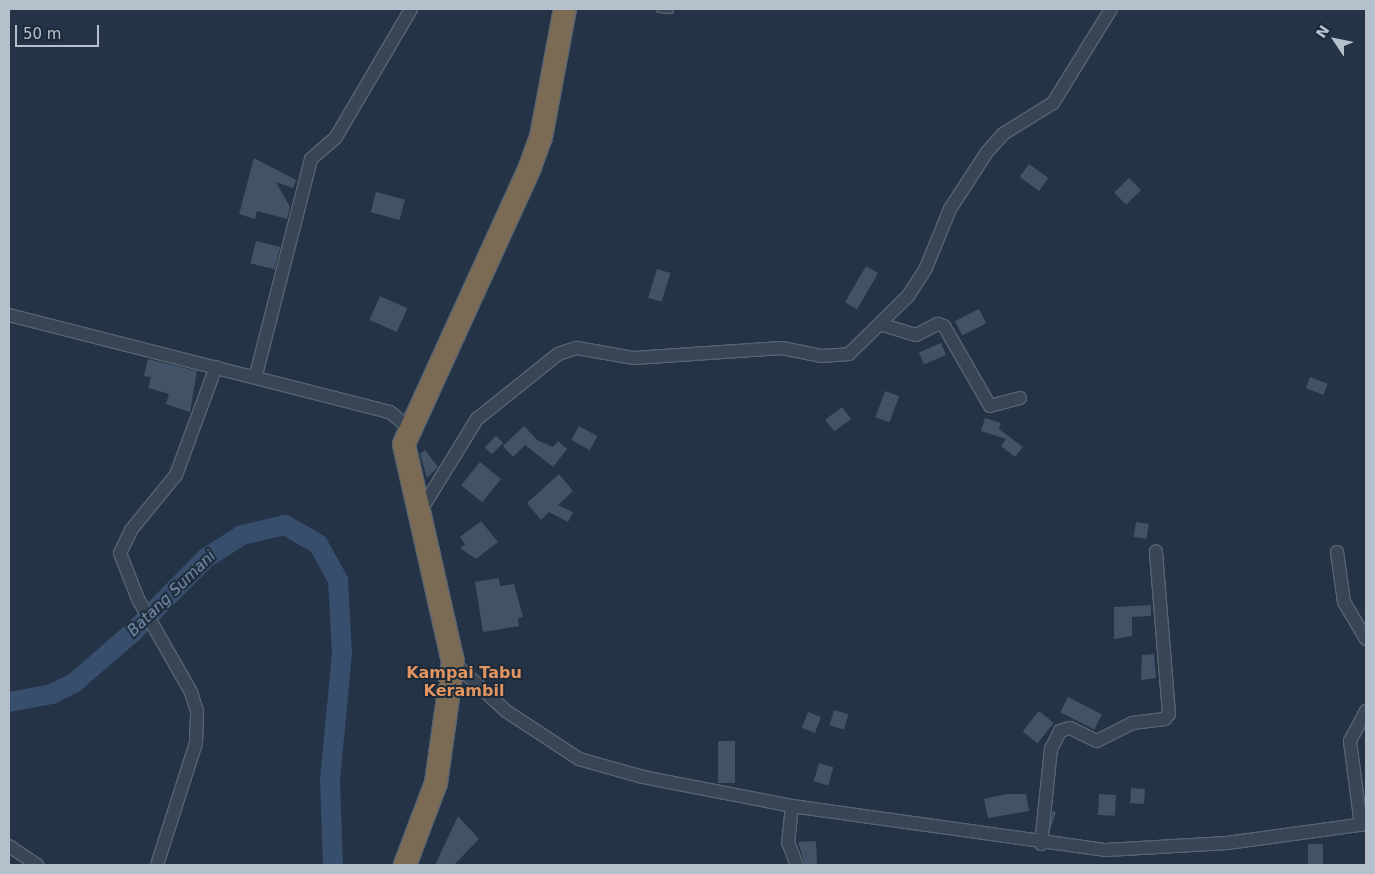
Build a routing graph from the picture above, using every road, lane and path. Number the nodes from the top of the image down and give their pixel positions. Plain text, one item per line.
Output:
1 (411, 9) edge
2 (565, 9) edge
3 (660, 9) edge
4 (1111, 9) edge
5 (670, 10) dead end
6 (9, 315) edge
7 (883, 325) junction
8 (216, 367) junction
9 (256, 375) junction
10 (1020, 398) dead end
11 (409, 428) junction
12 (421, 510) junction
13 (1156, 552) dead end
14 (1337, 552) dead end
15 (1366, 639) edge
16 (453, 662) junction
17 (1366, 711) edge
18 (792, 806) junction
19 (1363, 825) edge
20 (1041, 844) junction
21 (9, 846) edge
22 (37, 865) edge
23 (157, 865) edge
24 (405, 865) edge
25 (797, 865) edge

1 - 9 street
2 - 11 highway
3 - 5 lane
4 - 7 street
6 - 8 street
7 - 10 street
7 - 12 street
8 - 9 street
8 - 23 street
9 - 11 street
11 - 12 highway
12 - 16 highway
13 - 20 street
14 - 15 street
16 - 18 street
16 - 24 highway
17 - 19 street
18 - 20 street
18 - 25 street
19 - 20 street
21 - 22 street

